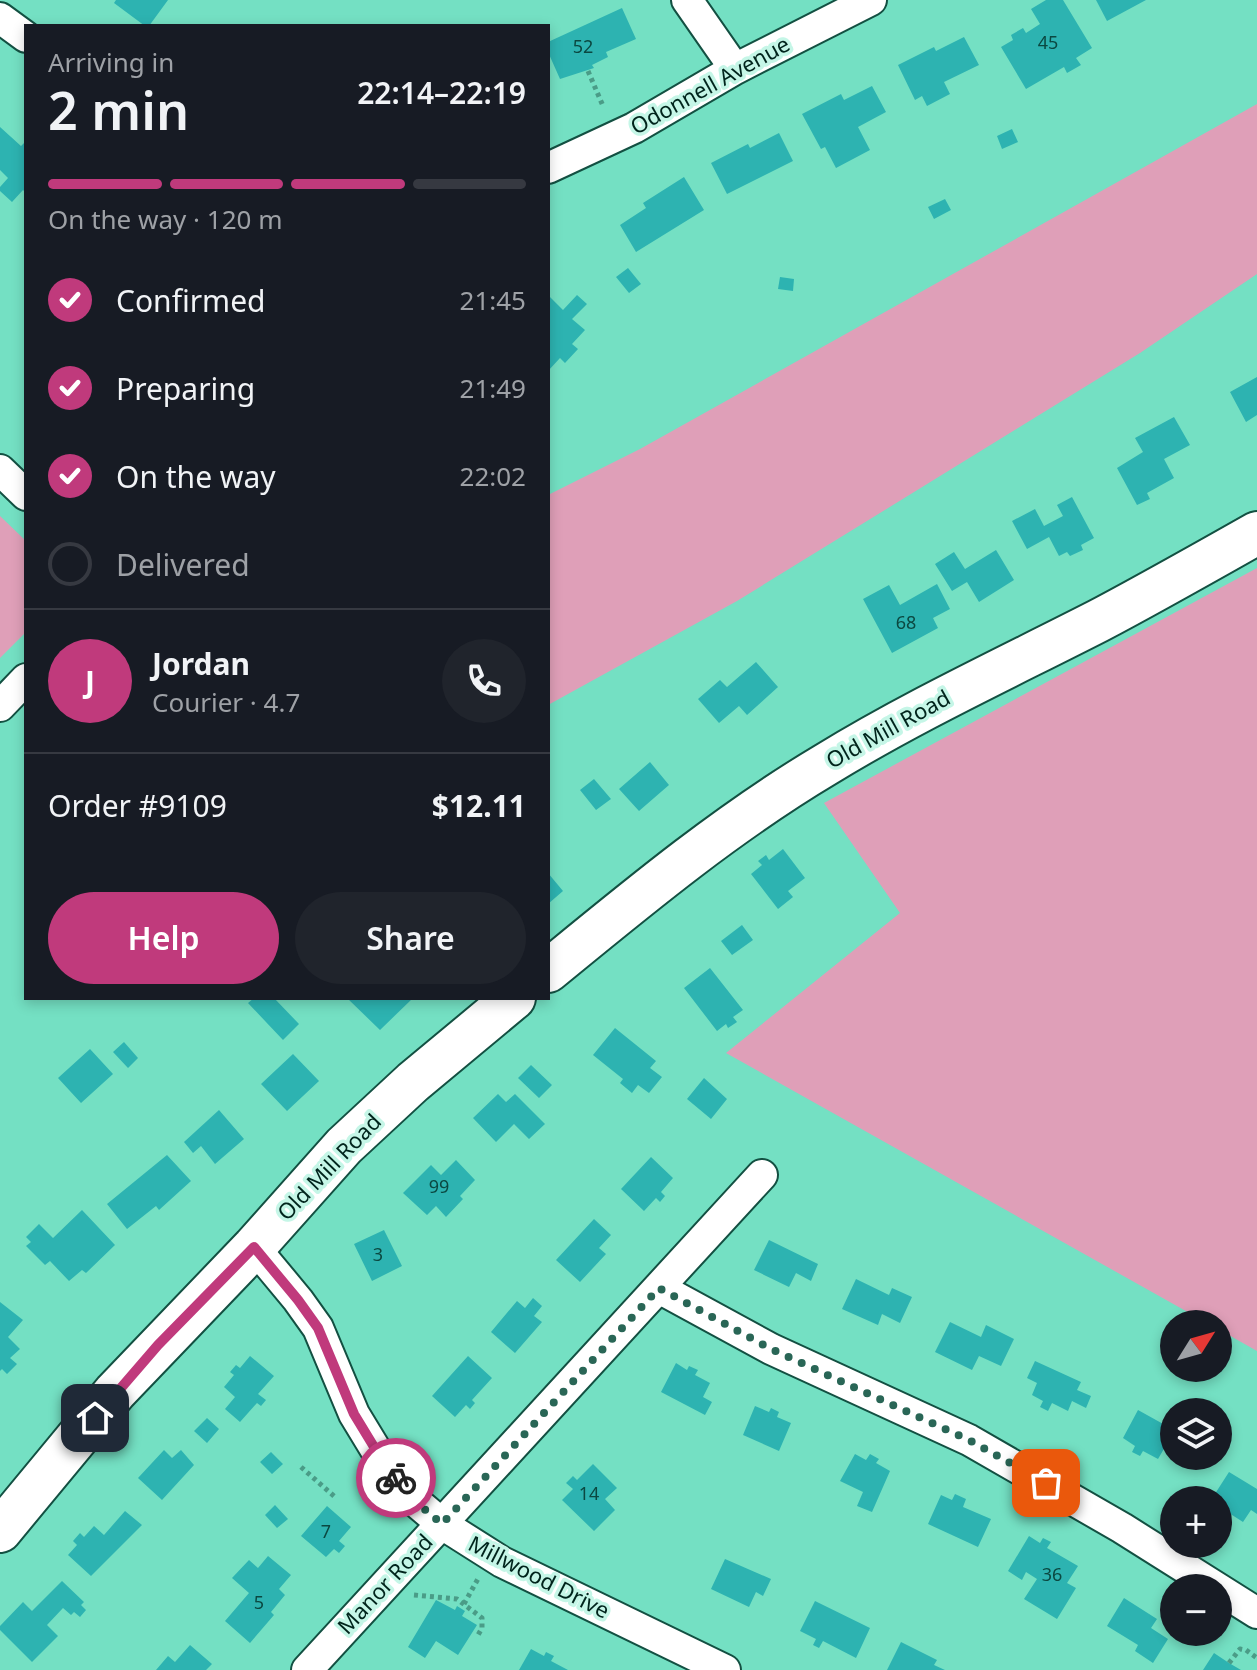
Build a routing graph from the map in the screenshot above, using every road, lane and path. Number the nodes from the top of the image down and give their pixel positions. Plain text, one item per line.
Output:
1 (687, 0) edge
2 (871, 0) edge
3 (0, 18) edge
4 (24, 36) edge
5 (735, 69) junction
6 (588, 71) dead end
7 (603, 106) dead end
8 (550, 167) edge
9 (0, 470) edge
10 (24, 493) edge
11 (1257, 533) edge
12 (24, 681) edge
13 (0, 706) edge
14 (550, 969) edge
15 (512, 1000) edge
16 (762, 1175) dead end
17 (254, 1247) junction
18 (659, 1288) junction
19 (301, 1467) dead end
20 (335, 1497) dead end
21 (442, 1524) junction
22 (0, 1531) edge
23 (407, 1595) dead end
24 (1257, 1613) edge
25 (478, 1635) dead end
26 (1257, 1658) edge
27 (1229, 1663) dead end
28 (307, 1670) edge
29 (725, 1670) edge

1 - 5 street
2 - 5 street, Odonnell Avenue
3 - 4 street
5 - 8 street, Odonnell Avenue
6 - 7 path
9 - 10 street
11 - 14 main road, Old Mill Road
12 - 13 street
15 - 17 main road, Old Mill Road
16 - 18 street, Manor Road
17 - 21 street, Millwood Drive
17 - 22 main road, Old Mill Road
18 - 21 street, Manor Road
18 - 24 street
19 - 20 path
21 - 28 street, Manor Road
21 - 29 street, Millwood Drive
23 - 25 path
26 - 27 path

